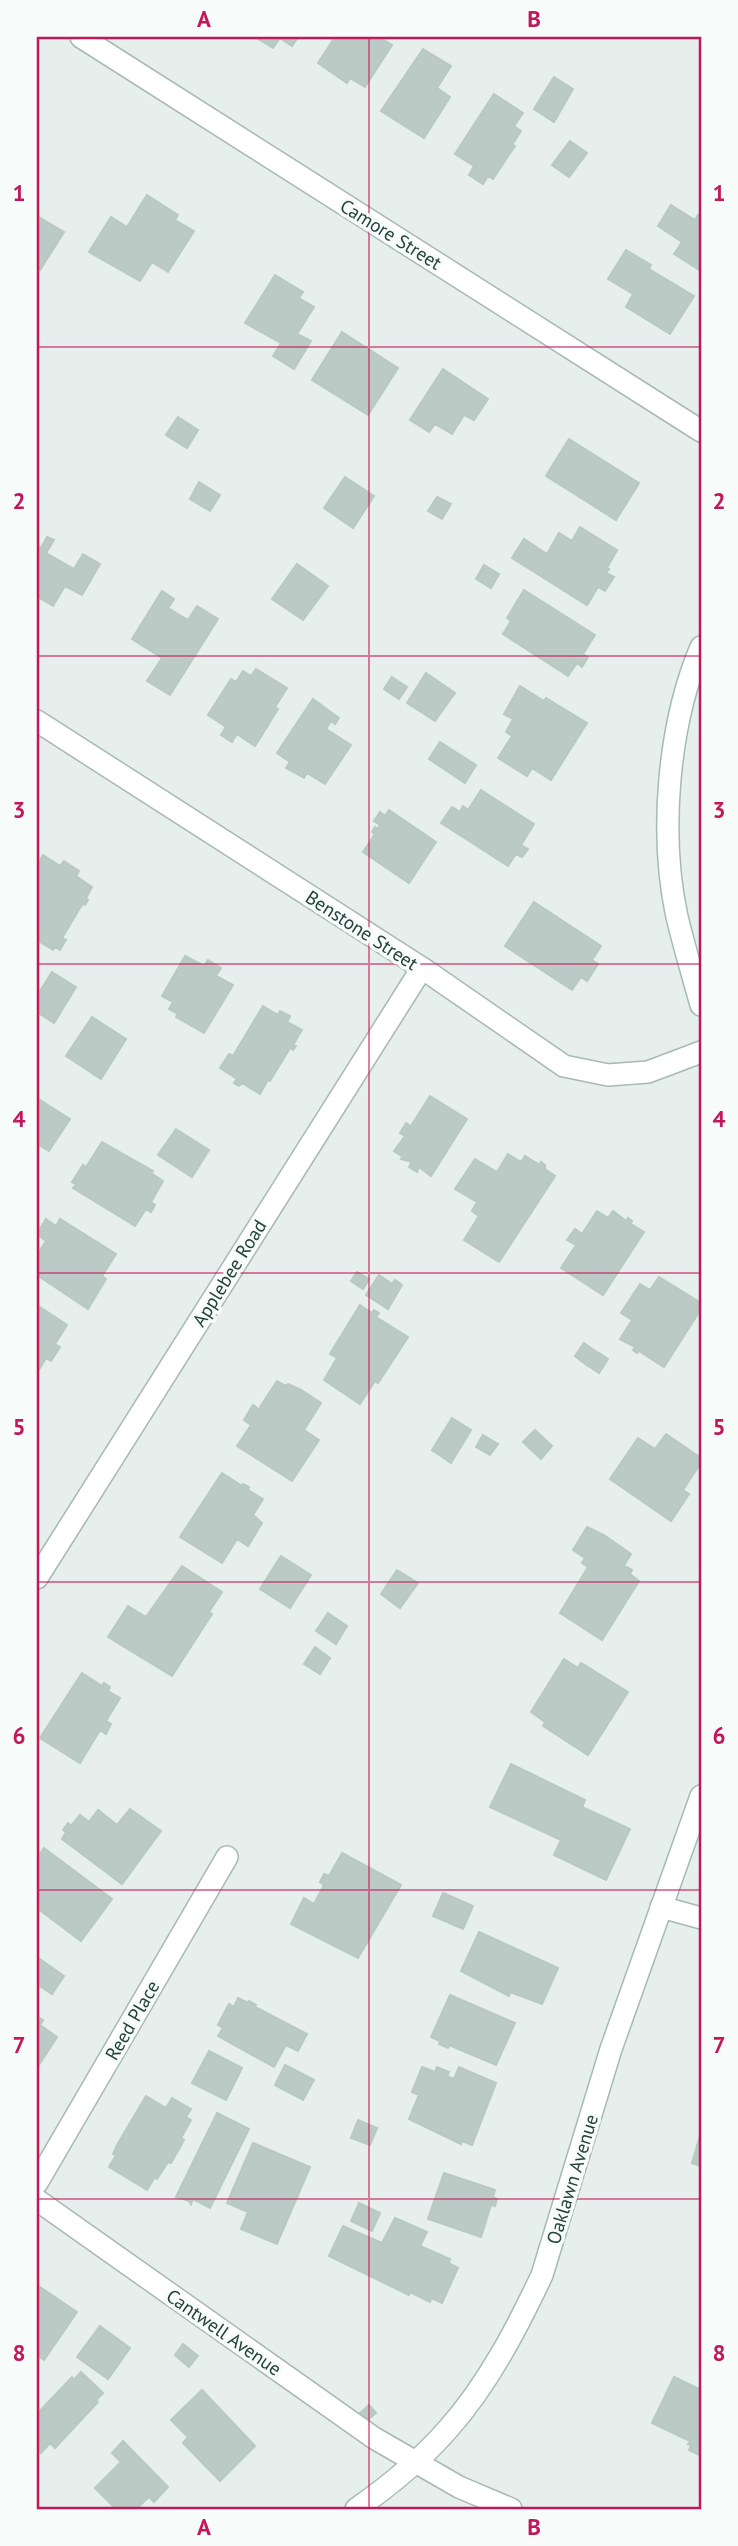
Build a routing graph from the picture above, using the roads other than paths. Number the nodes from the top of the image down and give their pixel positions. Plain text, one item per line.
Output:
1 (81, 37) edge
2 (701, 431) edge
3 (701, 647) edge
4 (37, 721) edge
5 (422, 968) junction
6 (701, 1005) edge
7 (701, 1052) edge
8 (37, 1578) edge
9 (701, 1796) edge
10 (227, 1857) dead end
11 (660, 1907) junction
12 (701, 1918) edge
13 (37, 2183) edge
14 (37, 2200) edge
15 (415, 2461) junction
16 (356, 2509) edge
17 (511, 2509) edge

1 - 2 street, Camore Street
3 - 6 street
4 - 5 street, Benstone Street
5 - 7 street, Benstone Street
5 - 8 street, Applebee Road
9 - 11 street, Oaklawn Avenue
10 - 13 street, Reed Place
11 - 12 street
11 - 15 street, Oaklawn Avenue
14 - 15 street, Cantwell Avenue
15 - 16 street, Oaklawn Avenue
15 - 17 street, Cantwell Avenue

